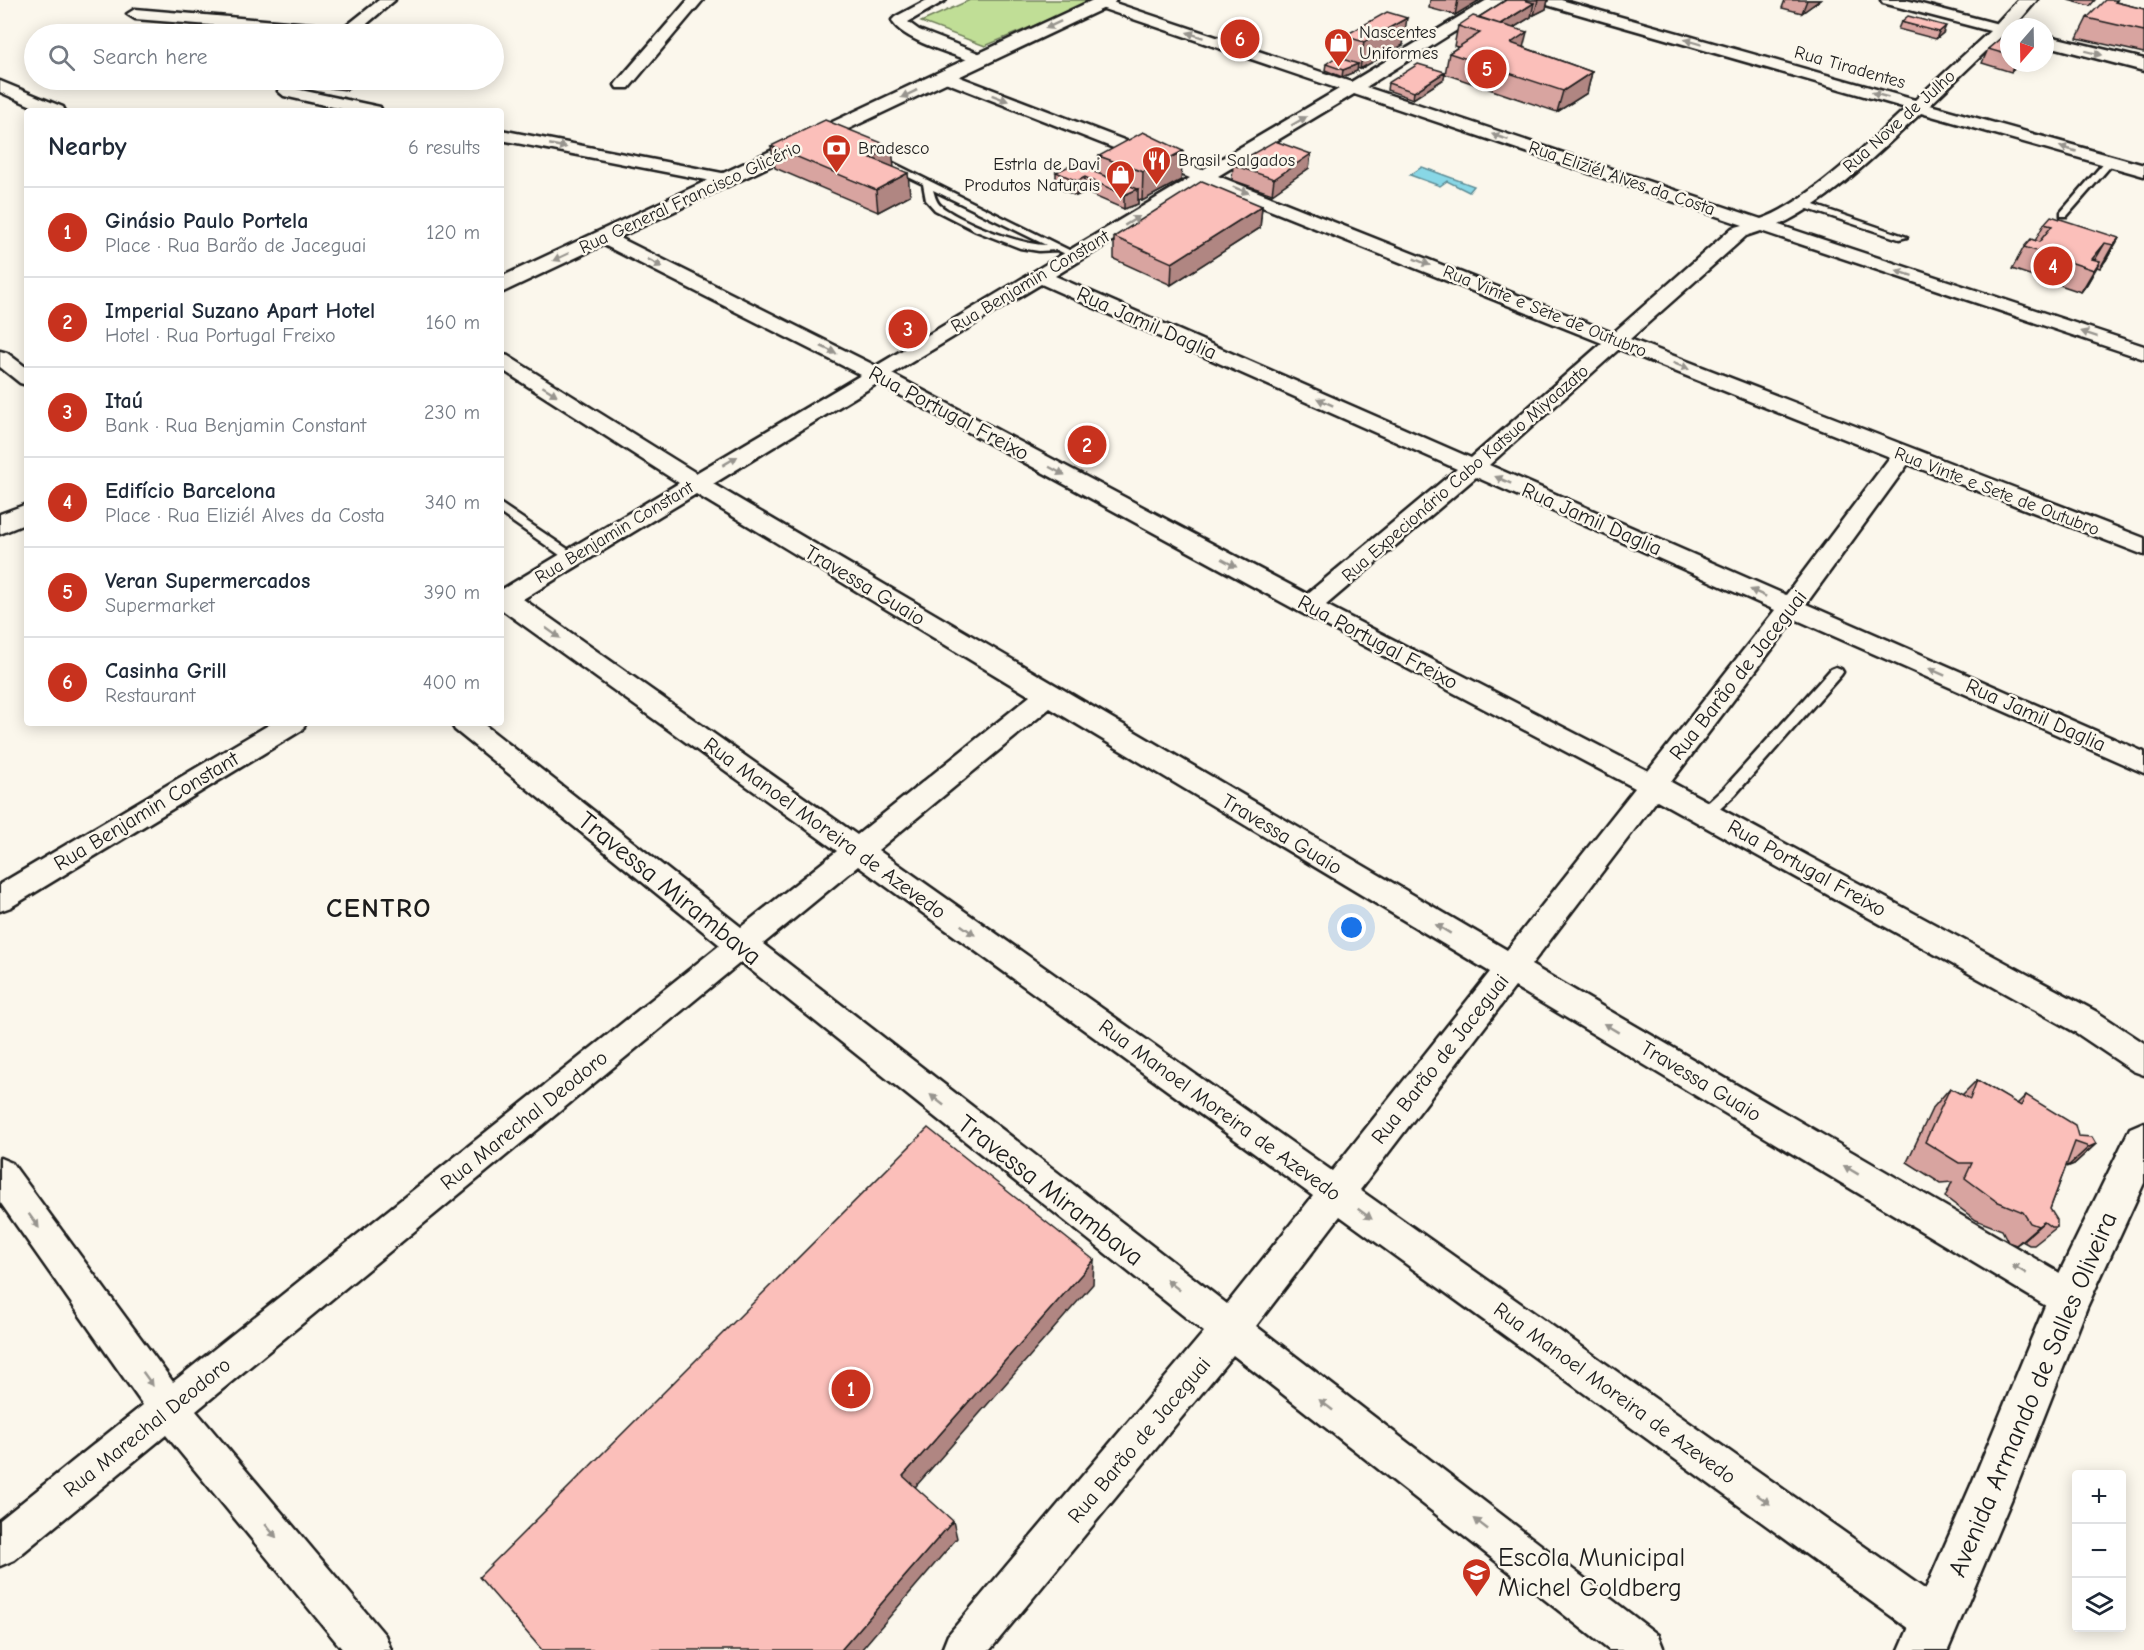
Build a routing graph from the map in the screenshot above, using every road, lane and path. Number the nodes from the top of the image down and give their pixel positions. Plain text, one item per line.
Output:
1 (388, 0) edge
2 (696, 0) edge
3 (939, 0) edge
4 (1498, 0) edge
5 (1545, 0) edge
6 (1888, 0) edge
7 (2028, 0) edge
8 (1103, 2) edge
9 (135, 14) dead end
10 (2014, 18) edge
11 (247, 24) edge
12 (359, 24) edge
13 (2000, 29) edge
14 (2000, 34) edge
15 (2054, 42) edge
16 (980, 59) junction
17 (2144, 65) edge
18 (946, 77) junction
19 (623, 85) dead end
20 (0, 86) edge
21 (1356, 88) junction
22 (287, 90) edge
23 (1919, 106) junction
24 (50, 108) edge
25 (359, 108) edge
26 (504, 136) edge
27 (871, 156) edge
28 (2110, 161) junction
29 (2144, 171) edge
30 (1205, 176) junction
31 (727, 179) junction
32 (927, 185) junction
33 (1802, 204) junction
34 (2064, 214) dead end
35 (1758, 225) junction
36 (603, 237) junction
37 (1902, 237) dead end
38 (1066, 251) junction
39 (1039, 276) junction
40 (504, 285) edge
41 (1618, 340) junction
42 (2144, 353) edge
43 (0, 357) edge
44 (504, 362) edge
45 (876, 374) junction
46 (24, 377) edge
47 (1903, 456) junction
48 (1474, 467) junction
49 (695, 483) junction
50 (504, 510) edge
51 (24, 513) edge
52 (0, 525) edge
53 (2144, 547) edge
54 (571, 556) junction
55 (504, 599) edge
56 (504, 601) edge
57 (1309, 606) junction
58 (1791, 607) junction
59 (1836, 672) dead end
60 (1049, 695) junction
61 (288, 726) edge
62 (468, 726) edge
63 (2144, 763) edge
64 (1653, 785) junction
65 (1706, 813) junction
66 (856, 850) junction
67 (0, 899) edge
68 (740, 945) junction
69 (1510, 969) junction
70 (2144, 1061) edge
71 (2144, 1140) edge
72 (0, 1174) edge
73 (1336, 1193) junction
74 (2069, 1299) junction
75 (1230, 1330) junction
76 (169, 1409) junction
77 (0, 1546) edge
78 (1929, 1636) edge
79 (370, 1650) edge
80 (963, 1650) edge
81 (1643, 1650) edge

1 - 12 street
2 - 19 street
3 - 16 street
4 - 21 street, Rua Benjamin Constant
23 -> 5 street, Rua Tiradentes
6 - 13 street
7 - 10 main road, Rua Nove de Julho
8 -> 16 main road, Rua General Francisco Glicério
21 -> 8 street, Rua Eliziél Alves da Costa
9 - 11 street
14 - 23 street, Rua Nove de Julho
15 -> 17 main road
16 - 18 main road, Rua General Francisco Glicério
18 -> 30 street, Rua Vinte e Sete de Outubro
18 -> 31 main road, Rua General Francisco Glicério
20 - 24 street
30 -> 21 street, Rua Benjamin Constant
35 -> 21 street, Rua Eliziél Alves da Costa
22 - 25 street
28 -> 23 street, Rua Tiradentes
23 - 33 street, Rua Nove de Julho
26 -> 31 street
27 - 32 lane
28 - 29 street, Rua Tiradentes
28 - 34 lane
38 -> 30 street, Rua Benjamin Constant
30 -> 41 street, Rua Vinte e Sete de Outubro
31 - 36 main road, Rua General Francisco Glicério
32 - 38 lane
32 - 38 lane
33 - 35 street, Rua Nove de Julho
33 - 37 lane
35 - 41 street, Rua Expecionário Cabo Katsuo Miyaazato
42 -> 35 street, Rua Eliziél Alves da Costa
36 -> 40 main road, Rua General Francisco Glicério
36 -> 45 street, Rua Portugal Freixo
38 - 39 street, Rua Benjamin Constant
39 - 45 street, Rua Benjamin Constant
48 -> 39 street, Rua Jamil Daglia
41 -> 47 street, Rua Vinte e Sete de Outubro
41 - 48 street, Rua Expecionário Cabo Katsuo Miyaazato
43 - 46 street
44 -> 49 street, Travessa Guaio
49 -> 45 street, Rua Benjamin Constant
45 -> 57 street, Rua Portugal Freixo
47 - 53 street, Rua Vinte e Sete de Outubro
47 - 58 street, Rua Barão de Jaceguai
48 - 57 street, Rua Expecionário Cabo Katsuo Miyaazato
58 -> 48 street, Rua Jamil Daglia
49 - 54 street, Rua Benjamin Constant
49 - 60 street, Travessa Guaio
50 - 54 lane
51 - 52 main road
54 - 55 street, Rua Benjamin Constant
56 -> 66 street, Rua Manoel Moreira de Azevedo
57 - 64 street, Rua Portugal Freixo
63 -> 58 street, Rua Jamil Daglia
58 - 64 street, Rua Barão de Jaceguai
59 - 65 lane
60 - 66 street, Rua Marechal Deodoro
69 -> 60 street, Travessa Guaio
61 - 67 street, Rua Benjamin Constant
62 - 68 street, Travessa Mirambava
64 - 65 street, Rua Portugal Freixo
64 - 69 street, Rua Barão de Jaceguai
65 - 70 street, Rua Portugal Freixo
66 - 68 street, Rua Marechal Deodoro
66 -> 73 street, Rua Manoel Moreira de Azevedo
75 -> 68 street, Travessa Mirambava
68 - 76 street, Rua Marechal Deodoro
69 - 73 street, Rua Barão de Jaceguai
74 -> 69 street, Travessa Guaio
71 - 74 main road, Avenida Armando de Salles Oliveira
72 -> 76 street
73 - 75 street, Rua Barão de Jaceguai
73 -> 78 street, Rua Manoel Moreira de Azevedo
74 - 78 main road, Avenida Armando de Salles Oliveira
75 - 80 street, Rua Barão de Jaceguai
81 -> 75 street, Travessa Mirambava
76 - 77 street, Rua Marechal Deodoro
76 -> 79 street

